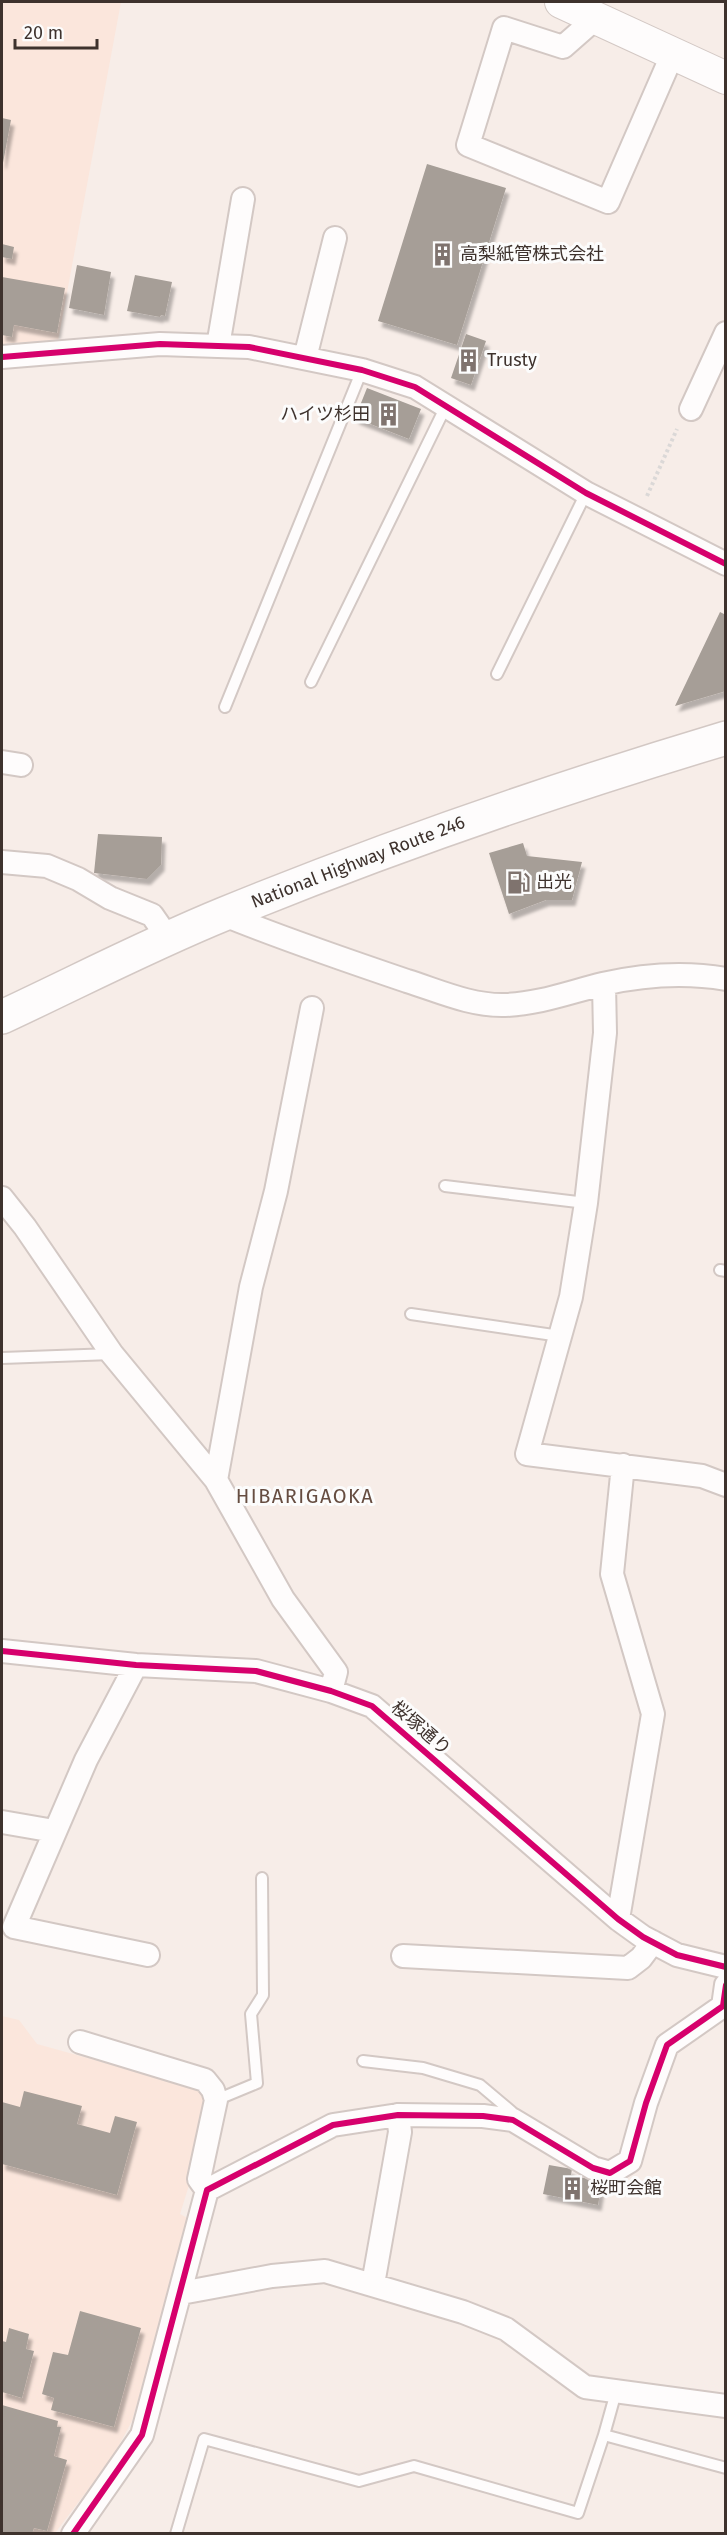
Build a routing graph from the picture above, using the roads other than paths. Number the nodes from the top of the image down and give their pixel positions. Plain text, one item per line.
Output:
1 (561, 2) edge
2 (596, 18) junction
3 (673, 53) junction
4 (726, 78) edge
5 (243, 199) dead end
6 (335, 238) dead end
7 (726, 333) edge
8 (218, 345) junction
9 (2, 357) edge
10 (305, 358) junction
11 (362, 370) junction
12 (446, 406) junction
13 (686, 414) road end
14 (586, 493) junction
15 (726, 564) edge
16 (496, 674) dead end
17 (311, 682) dead end
18 (225, 707) dead end
19 (726, 738) edge
20 (2, 862) edge
21 (222, 914) junction
22 (168, 938) junction
23 (726, 980) edge
24 (604, 984) junction
25 (312, 1008) dead end
26 (2, 1017) edge
27 (445, 1186) dead end
28 (2, 1198) edge
29 (586, 1203) junction
30 (411, 1314) dead end
31 (560, 1336) junction
32 (112, 1354) junction
33 (2, 1358) edge
34 (623, 1464) junction
35 (216, 1480) junction
36 (726, 1485) edge
37 (2, 1651) edge
38 (136, 1665) junction
39 (331, 1691) junction
40 (2, 1822) edge
41 (54, 1831) junction
42 (262, 1878) dead end
43 (618, 1919) junction
44 (653, 1942) junction
45 (148, 1955) dead end
46 (403, 1956) dead end
47 (726, 1966) edge
48 (726, 1985) edge
49 (80, 2042) dead end
50 (363, 2061) dead end
51 (216, 2100) junction
52 (398, 2115) junction
53 (513, 2120) junction
54 (207, 2190) junction
55 (373, 2284) junction
56 (181, 2293) junction
57 (616, 2392) junction
58 (726, 2406) edge
59 (604, 2435) junction
60 (726, 2468) edge
61 (73, 2534) edge
62 (176, 2534) edge

1 - 2 main road
2 - 3 main road
2 - 3 street
3 - 4 main road
5 - 8 street
6 - 10 street
7 - 13 street
8 - 9 street
8 - 10 street
10 - 11 street
11 - 12 street
11 - 18 lane
12 - 14 street
12 - 17 lane
14 - 15 street
14 - 16 lane
19 - 21 highway, National Highway Route 246
20 - 22 street
21 - 22 highway, National Highway Route 246
21 - 24 street
22 - 26 highway, National Highway Route 246
23 - 24 street
24 - 29 street
25 - 35 street
27 - 29 lane
28 - 32 street
29 - 31 street
30 - 31 lane
31 - 34 street
32 - 33 lane
32 - 35 street
34 - 36 street
34 - 43 street
35 - 39 street
37 - 38 street, 桜塚通り
38 - 39 street, 桜塚通り
38 - 41 street
39 - 43 street, 桜塚通り
40 - 41 street
41 - 45 street
42 - 51 lane
43 - 44 street, 桜塚通り
44 - 46 street
44 - 47 street, 桜塚通り
48 - 53 street
49 - 51 street
50 - 53 lane
51 - 54 street
52 - 53 street
52 - 54 street
52 - 55 street
54 - 56 street
55 - 56 street
55 - 57 street
56 - 61 street
57 - 58 street
57 - 59 lane
59 - 60 lane
59 - 62 lane

